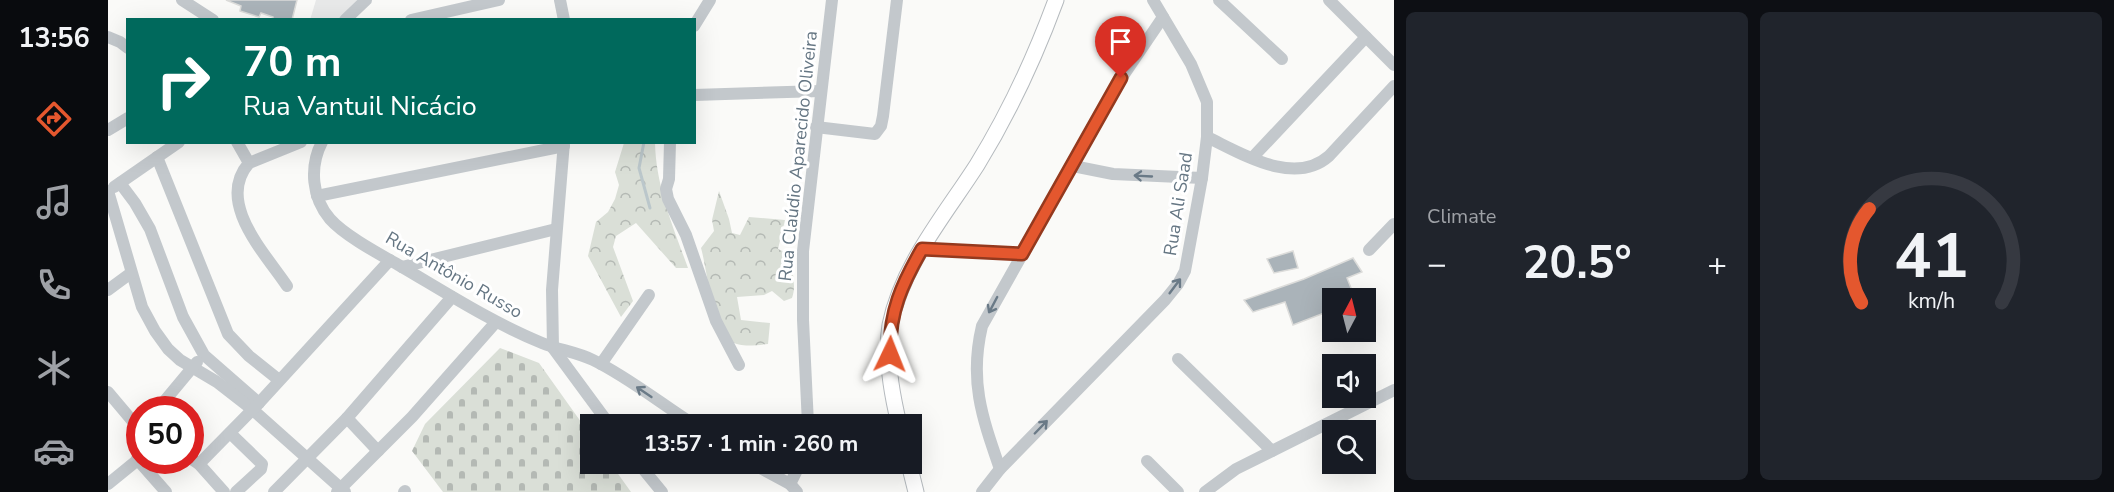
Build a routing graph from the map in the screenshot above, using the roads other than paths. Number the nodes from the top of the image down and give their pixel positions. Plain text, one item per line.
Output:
1 (182, 0) edge
2 (366, 0) edge
3 (499, 0) edge
4 (560, 0) edge
5 (832, 0) edge
6 (897, 0) edge
7 (1056, 0) edge
8 (1153, 0) edge
9 (1219, 0) edge
10 (1329, 0) edge
11 (708, 5) edge
12 (207, 18) edge
13 (347, 18) edge
14 (420, 18) edge
15 (564, 18) edge
16 (1162, 18) junction
17 (696, 26) edge
18 (108, 38) edge
19 (1366, 38) junction
20 (126, 46) edge
21 (1282, 59) dead end
22 (1394, 65) edge
23 (1394, 86) edge
24 (821, 91) junction
25 (696, 95) edge
26 (126, 119) edge
27 (816, 127) junction
28 (108, 130) edge
29 (1207, 137) junction
30 (176, 144) edge
31 (238, 144) edge
32 (296, 144) edge
33 (321, 144) edge
34 (564, 144) edge
35 (670, 144) edge
36 (157, 157) junction
37 (1252, 158) junction
38 (249, 163) junction
39 (1073, 166) junction
40 (1202, 178) junction
41 (120, 183) junction
42 (108, 191) edge
43 (317, 196) junction
44 (1394, 224) edge
45 (556, 230) junction
46 (922, 249) junction
47 (1369, 250) dead end
48 (1022, 254) junction
49 (390, 260) junction
50 (402, 267) junction
51 (131, 273) junction
52 (287, 286) dead end
53 (108, 290) edge
54 (649, 295) dead end
55 (452, 297) junction
56 (496, 322) junction
57 (554, 348) junction
58 (204, 355) junction
59 (1178, 359) dead end
60 (602, 364) junction
61 (739, 365) dead end
62 (191, 366) junction
63 (279, 380) junction
64 (1394, 390) edge
65 (108, 392) edge
66 (168, 396) edge
67 (256, 407) junction
68 (126, 413) edge
69 (602, 414) edge
70 (678, 414) edge
71 (808, 414) edge
72 (897, 414) edge
73 (347, 418) junction
74 (230, 432) junction
75 (1272, 450) junction
76 (378, 451) junction
77 (204, 454) edge
78 (307, 458) junction
79 (1147, 461) dead end
80 (126, 469) edge
81 (1000, 469) junction
82 (204, 471) edge
83 (151, 474) edge
84 (647, 474) edge
85 (770, 474) edge
86 (912, 474) edge
87 (108, 484) edge
88 (793, 488) edge
89 (341, 491) edge
90 (166, 492) edge
91 (224, 492) edge
92 (236, 492) edge
93 (274, 492) edge
94 (662, 492) edge
95 (916, 492) edge
96 (982, 492) edge
97 (1178, 492) edge
98 (1204, 492) edge

1 - 12 street
2 - 13 street
3 - 14 street
4 - 15 street
5 - 24 street, Rua Claúdio Aparecido Oliveira
6 - 27 street
7 - 46 main road
8 - 16 street, Rua Ali Saad
9 - 21 street
10 - 19 street
11 - 17 street
16 - 29 street, Rua Ali Saad
16 - 39 street
18 - 20 street
19 - 22 street
19 - 37 street
23 - 37 street
24 - 25 street
24 - 27 street, Rua Claúdio Aparecido Oliveira
26 - 28 street
27 - 71 street, Rua Claúdio Aparecido Oliveira
29 - 37 street
29 - 40 street, Rua Ali Saad
30 - 36 street
31 - 38 street
32 - 38 street
33 - 43 street, Rua Antônio Russo
34 - 43 street
34 - 45 street
35 - 61 street
36 - 41 street
36 - 63 street
38 - 52 street
40 -> 39 street
39 - 48 street
81 -> 40 street, Rua Ali Saad
41 - 42 street
41 - 58 street
42 - 51 street
43 - 49 street, Rua Antônio Russo
44 - 47 street
45 - 50 street
45 - 57 street
46 - 48 street
46 - 72 main road
48 -> 81 street
49 - 50 street, Rua Antônio Russo
49 - 63 street
50 - 55 street, Rua Antônio Russo
51 - 53 street
51 - 62 street
54 - 60 street
55 - 56 street, Rua Antônio Russo
55 - 73 street
56 - 57 street, Rua Antônio Russo
56 - 76 street
57 - 60 street
57 - 69 street, Rua Antônio Russo
58 - 62 street
58 - 67 street
59 - 75 street
70 -> 60 street
62 - 66 street
62 - 67 street
63 - 67 street
64 - 75 street
65 - 68 street
67 - 74 street
67 - 78 street
73 - 76 street
73 - 78 street
74 - 77 street
74 - 92 street
75 - 98 street
76 - 89 street
78 - 89 street
78 - 93 street
79 - 97 street
80 - 87 street
81 - 96 street, Rua Ali Saad
82 - 91 street
83 - 90 street
84 - 94 street
85 - 88 street
86 - 95 main road

